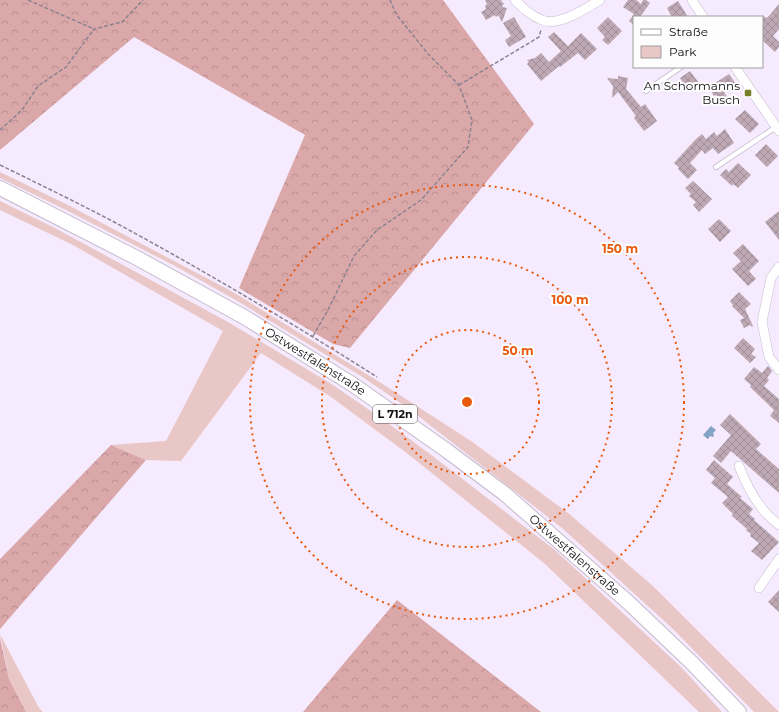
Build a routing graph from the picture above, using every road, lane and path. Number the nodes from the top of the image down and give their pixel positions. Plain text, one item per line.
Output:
1 (28, 0) edge
2 (143, 0) edge
3 (390, 0) edge
4 (514, 0) edge
5 (600, 0) edge
6 (692, 0) edge
7 (702, 16) edge
8 (544, 21) junction
9 (94, 29) junction
10 (680, 68) edge
11 (736, 68) edge
12 (459, 85) junction
13 (646, 91) dead end
14 (778, 129) edge
15 (0, 130) edge
16 (0, 165) edge
17 (716, 167) dead end
18 (0, 188) edge
19 (779, 267) edge
20 (313, 336) junction
21 (779, 370) edge
22 (377, 377) dead end
23 (739, 466) dead end
24 (779, 525) edge
25 (779, 559) edge
26 (759, 588) dead end
27 (739, 712) edge

1 - 9 path
2 - 9 path
3 - 12 path
4 - 8 street
5 - 8 street
6 - 7 street
8 - 12 path
9 - 15 path
10 - 13 lane
11 - 14 street
12 - 20 path
14 - 17 lane
16 - 20 path
18 - 27 main road, Ostwestfalenstraße / L 712n
19 - 21 street
20 - 22 path
23 - 24 street
25 - 26 street

